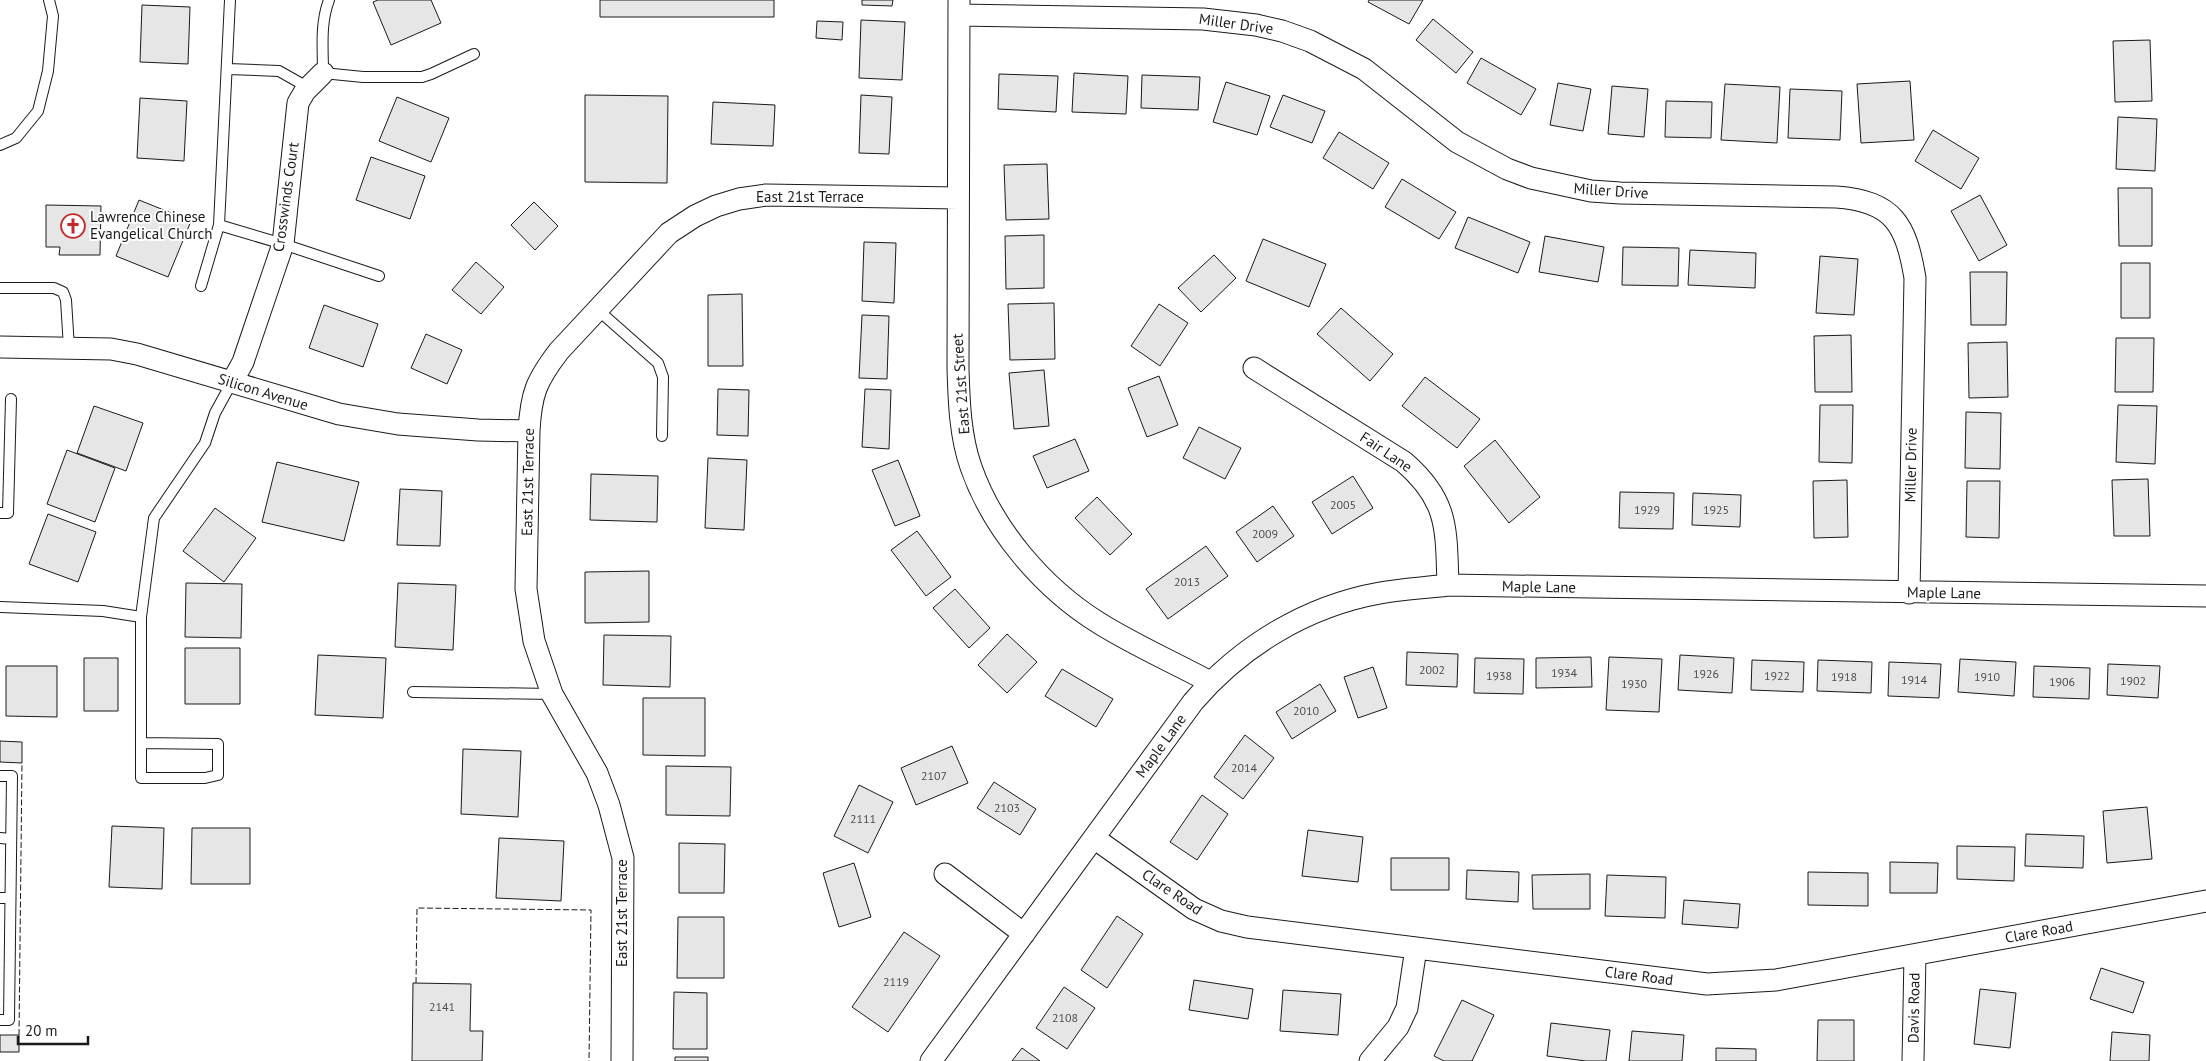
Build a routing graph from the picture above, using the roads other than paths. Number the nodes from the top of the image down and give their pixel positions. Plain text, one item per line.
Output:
1 (49, 0) edge
2 (230, 0) edge
3 (329, 0) edge
4 (959, 7) edge
5 (474, 54) dead end
6 (228, 69) junction
7 (316, 80) junction
8 (0, 145) edge
9 (958, 198) junction
10 (220, 226) junction
11 (283, 244) junction
12 (379, 276) dead end
13 (201, 286) dead end
14 (0, 288) edge
15 (598, 310) junction
16 (0, 347) edge
17 (69, 348) junction
18 (1254, 368) dead end
19 (232, 382) junction
20 (11, 399) dead end
21 (529, 431) junction
22 (662, 436) dead end
23 (0, 513) edge
24 (1448, 585) junction
25 (1909, 593) junction
26 (2206, 596) edge
27 (0, 607) edge
28 (141, 617) junction
29 (1210, 682) junction
30 (413, 692) dead end
31 (552, 694) junction
32 (141, 743) junction
33 (0, 776) edge
34 (0, 838) edge
35 (11, 838) junction
36 (1094, 838) junction
37 (945, 874) dead end
38 (5, 898) edge
39 (2206, 901) edge
40 (1024, 934) junction
41 (1416, 948) junction
42 (1914, 955) junction
43 (5, 957) edge
44 (0, 1020) edge
45 (622, 1061) edge
46 (931, 1061) edge
47 (1370, 1061) edge
48 (1912, 1061) edge

1 - 8 lane
2 - 6 lane
3 - 7 lane
4 - 9 street, East 21st Street
4 - 25 street, Miller Drive
5 - 7 lane
6 - 7 lane
6 - 10 lane
7 - 11 street, Crosswinds Court
9 - 15 street, East 21st Terrace
9 - 29 street, East 21st Street
10 - 11 lane
10 - 13 lane
11 - 12 lane
11 - 19 street, Crosswinds Court
14 - 17 lane
15 - 21 street, East 21st Terrace
15 - 22 lane
16 - 17 street, Silicon Avenue
17 - 19 street, Silicon Avenue
18 - 24 street, Fair Lane
19 - 21 street, Silicon Avenue
19 - 28 lane
20 - 23 lane
21 - 31 street, East 21st Terrace
24 - 25 street, Maple Lane
24 - 29 street, Maple Lane
25 - 26 street, Maple Lane
27 - 28 lane
28 - 32 lane
29 - 36 street, Maple Lane
30 - 31 lane
31 - 45 street, East 21st Terrace
32 - 32 lane
33 - 35 lane
34 - 35 lane
35 - 38 lane
36 - 40 street, Maple Lane
36 - 41 street, Clare Road
37 - 40 street
38 - 43 lane
39 - 42 street, Clare Road
40 - 46 street, Maple Lane
41 - 42 street, Clare Road
41 - 47 street
42 - 48 street, Davis Road
43 - 44 lane

